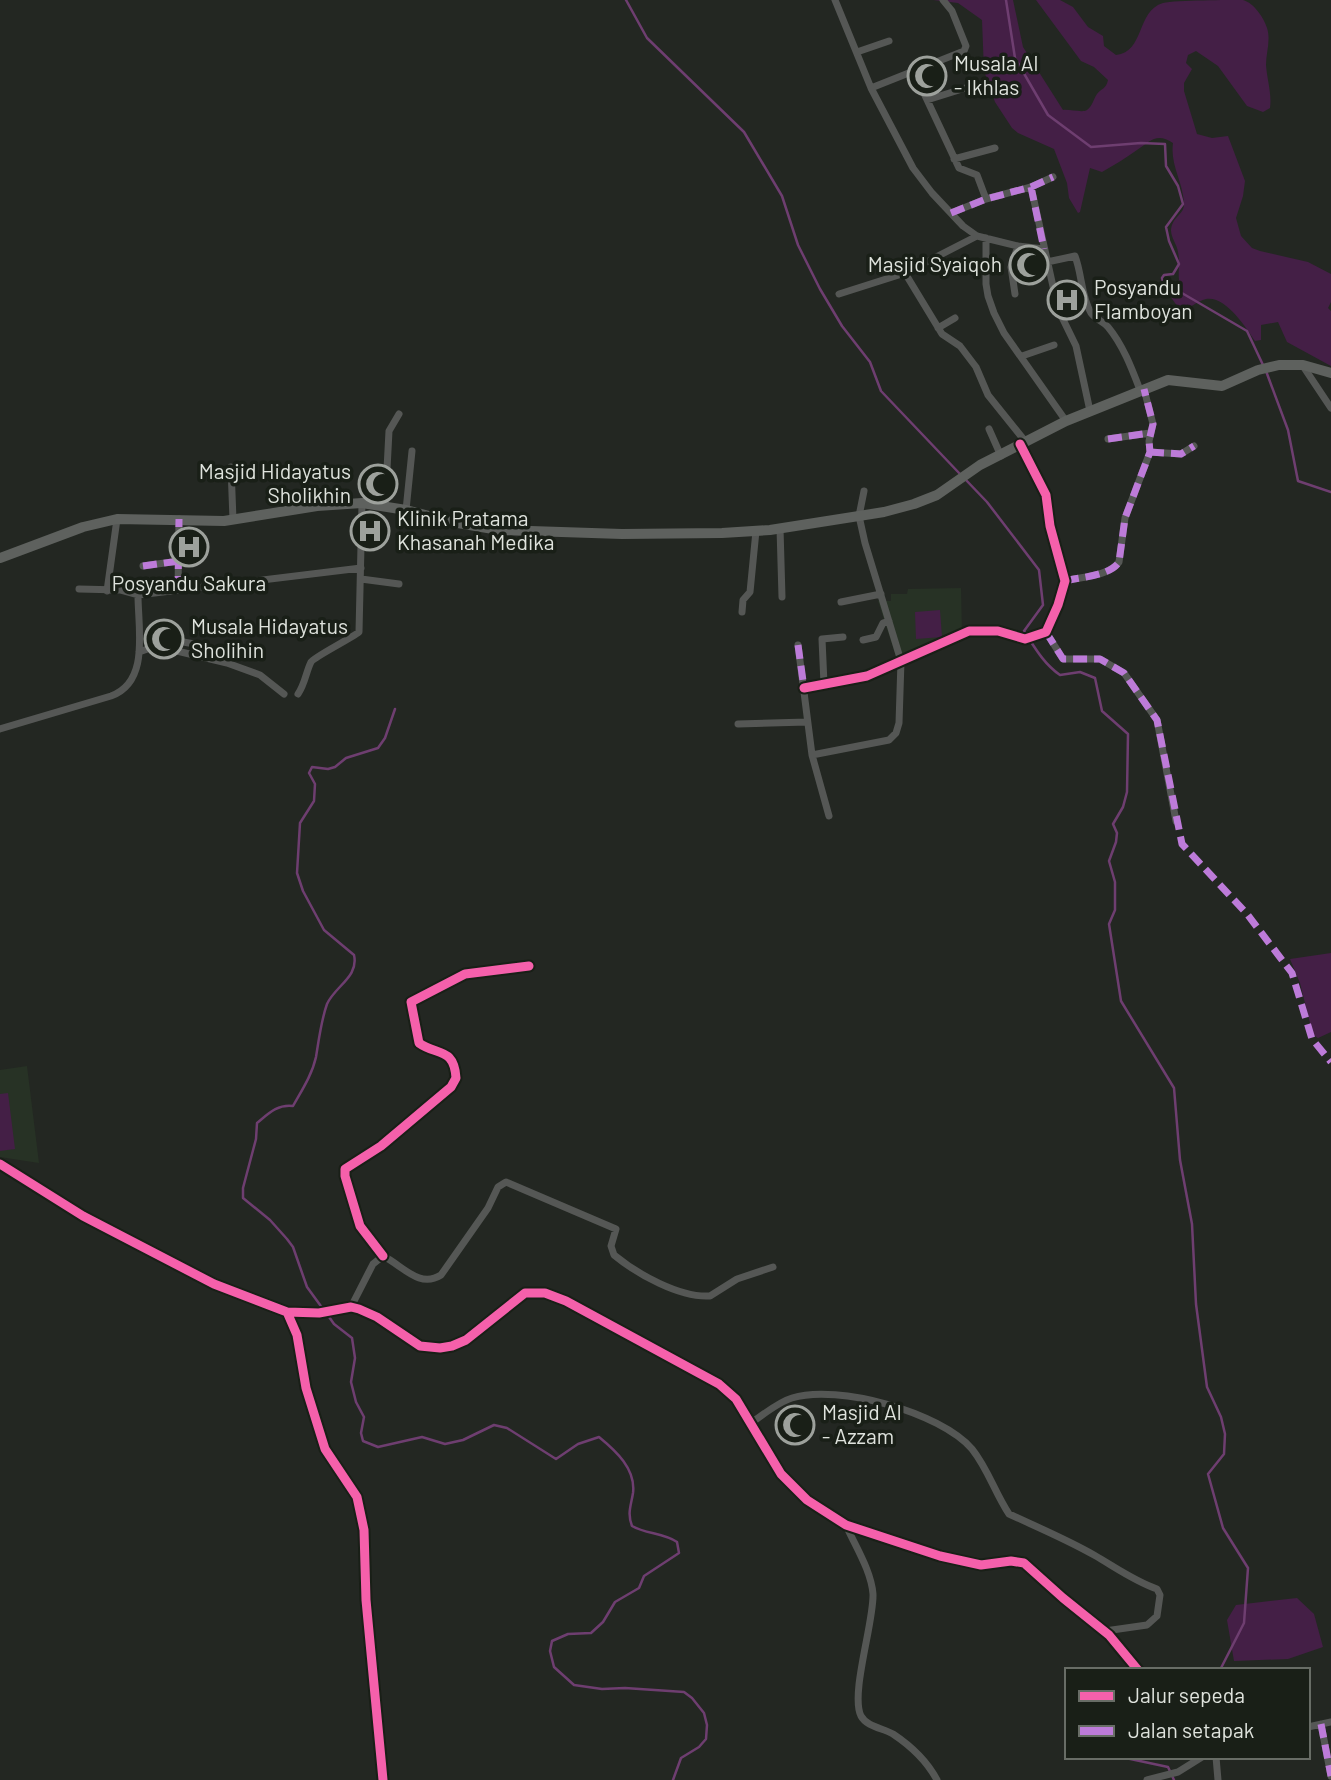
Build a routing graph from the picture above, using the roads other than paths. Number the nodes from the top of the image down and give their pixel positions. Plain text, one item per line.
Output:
1 (835, 0) edge
2 (943, 0) edge
3 (889, 41) dead end
4 (857, 52) junction
5 (914, 72) junction
6 (975, 85) dead end
7 (871, 88) junction
8 (927, 100) junction
9 (995, 148) dead end
10 (954, 159) junction
11 (1054, 177) dead end
12 (1031, 187) junction
13 (986, 199) junction
14 (951, 213) junction
15 (977, 236) junction
16 (986, 238) junction
17 (1018, 246) junction
18 (1044, 249) junction
19 (1047, 261) junction
20 (905, 273) junction
21 (839, 294) dead end
22 (1015, 294) dead end
23 (955, 318) dead end
24 (938, 328) junction
25 (1054, 345) dead end
26 (1022, 356) junction
27 (1303, 365) junction
28 (1331, 373) edge
29 (1142, 390) junction
30 (1331, 408) edge
31 (1090, 411) junction
32 (399, 414) dead end
33 (1066, 421) junction
34 (989, 429) dead end
35 (1150, 433) junction
36 (1108, 439) dead end
37 (1022, 443) junction
38 (1194, 446) dead end
39 (412, 451) dead end
40 (1150, 452) junction
41 (1001, 456) junction
42 (231, 467) dead end
43 (864, 491) dead end
44 (362, 503) junction
45 (385, 507) junction
46 (406, 510) junction
47 (859, 516) junction
48 (117, 519) junction
49 (179, 519) junction
50 (233, 520) junction
51 (780, 528) junction
52 (756, 531) junction
53 (0, 558) edge
54 (178, 561) junction
55 (143, 566) dead end
56 (361, 568) junction
57 (361, 579) junction
58 (1065, 581) junction
59 (399, 584) dead end
60 (79, 589) dead end
61 (178, 590) junction
62 (107, 591) junction
63 (881, 594) junction
64 (138, 595) junction
65 (782, 597) dead end
66 (841, 602) dead end
67 (742, 612) dead end
68 (889, 621) junction
69 (1046, 632) junction
70 (843, 638) dead end
71 (863, 640) dead end
72 (798, 645) dead end
73 (205, 646) dead end
74 (139, 652) junction
75 (174, 652) junction
76 (901, 661) junction
77 (824, 684) junction
78 (804, 688) junction
79 (284, 694) dead end
80 (298, 694) dead end
81 (807, 722) junction
82 (738, 724) dead end
83 (0, 729) edge
84 (812, 755) junction
85 (829, 816) dead end
86 (1177, 821) dead end
87 (529, 966) dead end
88 (0, 1164) edge
89 (383, 1256) junction
90 (773, 1267) dead end
91 (351, 1307) junction
92 (287, 1312) junction
93 (751, 1423) junction
94 (846, 1525) junction
95 (1105, 1631) junction
96 (1136, 1668) edge
97 (1331, 1722) edge
98 (1321, 1724) junction
99 (1310, 1727) edge
100 (1199, 1759) edge
101 (1216, 1759) edge
102 (1331, 1776) edge
103 (383, 1780) edge
104 (937, 1780) edge
105 (1147, 1780) edge
106 (1218, 1780) edge

1 - 4 street
2 - 5 street
3 - 4 street
4 - 7 street
5 - 7 street
5 - 8 street
6 - 8 street
7 - 14 street
8 - 10 street
9 - 10 street
10 - 13 street
11 - 12 street
12 - 13 street
12 - 18 street
13 - 14 street
14 - 15 street
15 - 16 street
15 - 20 street
16 - 17 street
16 - 26 street
17 - 18 street
17 - 22 street
18 - 19 street
19 - 29 street
19 - 31 street
20 - 21 street
20 - 24 street
23 - 24 street
24 - 37 street
25 - 26 street
26 - 33 street
27 - 28 main road
27 - 29 main road
27 - 30 street
29 - 31 main road
29 - 35 street
31 - 33 main road
32 - 45 street
33 - 37 main road
34 - 41 street
35 - 36 street
35 - 40 street
37 - 41 main road
37 - 58 street
38 - 40 street
39 - 46 street
40 - 58 street
41 - 47 main road
42 - 50 street
43 - 47 street
44 - 45 main road
44 - 50 main road
44 - 56 street
45 - 46 main road
46 - 52 main road
47 - 51 main road
47 - 63 street
48 - 49 main road
48 - 53 main road
48 - 62 street
49 - 50 main road
49 - 54 street
51 - 52 main road
51 - 65 street
52 - 67 street
54 - 55 street
54 - 61 street
56 - 57 street
56 - 61 street
57 - 59 street
57 - 80 street
58 - 69 street
60 - 62 street
61 - 64 street
62 - 64 street
63 - 66 street
63 - 68 street
64 - 74 street
68 - 71 street
68 - 76 street
69 - 76 street
69 - 86 street
70 - 77 street
72 - 78 street
73 - 75 street
74 - 75 street
74 - 83 street
75 - 79 street
76 - 77 street
76 - 84 street
77 - 78 street
78 - 81 street
81 - 82 street
81 - 84 street
84 - 85 street
87 - 89 street
88 - 92 street
89 - 90 street
89 - 91 street
91 - 92 street
91 - 93 street
92 - 103 street
93 - 94 street
93 - 95 street
94 - 95 street
94 - 104 street
95 - 96 street
97 - 98 street
98 - 99 street
98 - 102 street
100 - 105 street
101 - 106 street

